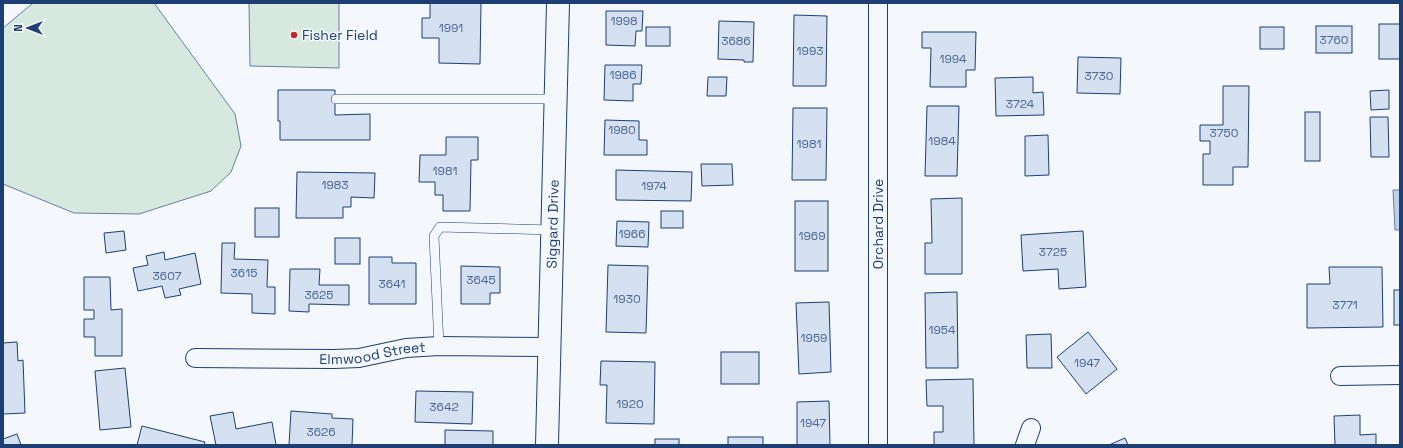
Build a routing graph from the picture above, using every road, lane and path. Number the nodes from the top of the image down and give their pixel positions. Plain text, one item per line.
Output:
1 (558, 3) edge
2 (878, 3) edge
3 (336, 99) dead end
4 (556, 99) junction
5 (552, 230) junction
6 (439, 346) junction
7 (549, 347) junction
8 (195, 358) dead end
9 (1400, 375) edge
10 (1340, 376) dead end
11 (1031, 428) dead end
12 (547, 445) edge
13 (878, 445) edge
14 (1025, 445) edge

1 - 4 street, Siggard Drive
2 - 13 street, Orchard Drive
3 - 4 lane
4 - 5 street, Siggard Drive
5 - 6 lane
5 - 7 street, Siggard Drive
6 - 7 street, Elmwood Street
6 - 8 street, Elmwood Street
7 - 12 street, Siggard Drive
9 - 10 street
11 - 14 street

